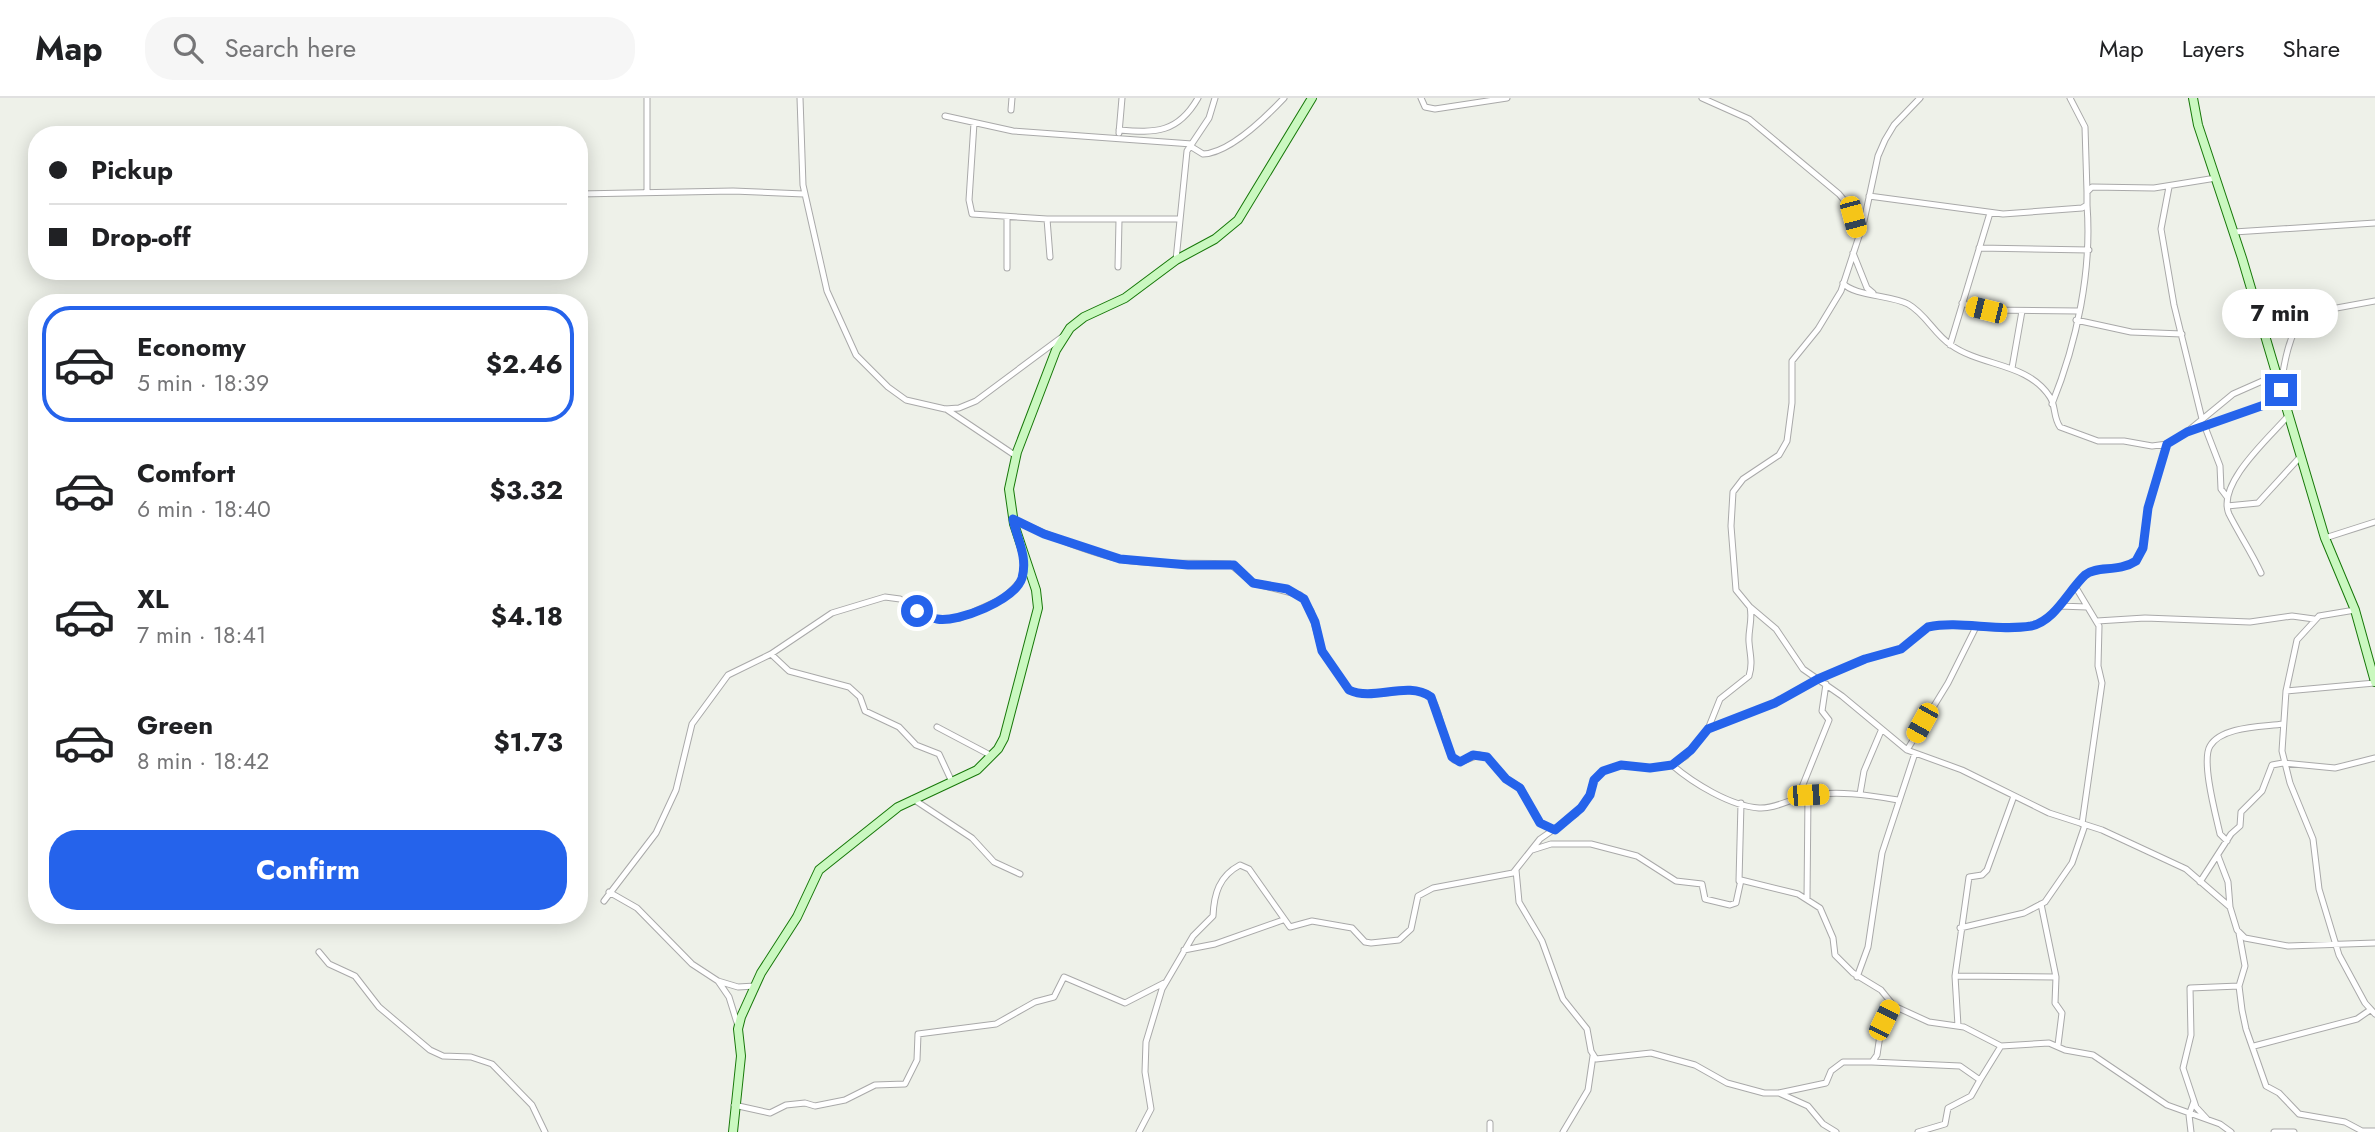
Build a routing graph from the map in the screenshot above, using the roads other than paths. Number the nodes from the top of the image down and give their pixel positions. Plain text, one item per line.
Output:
1 (647, 98) edge
2 (800, 98) edge
3 (1013, 98) edge
4 (1122, 98) edge
5 (1198, 98) edge
6 (1215, 98) edge
7 (1284, 98) edge
8 (1312, 98) edge
9 (1420, 98) edge
10 (1507, 98) edge
11 (1702, 98) edge
12 (1920, 98) edge
13 (2070, 98) edge
14 (2193, 98) edge
15 (1012, 110) dead end
16 (945, 116) dead end
17 (974, 123) junction
18 (1119, 130) junction
19 (1118, 139) junction
20 (1191, 145) junction
21 (2216, 178) junction
22 (2169, 187) junction
23 (648, 192) junction
24 (2087, 192) junction
25 (588, 194) edge
26 (804, 194) junction
27 (1869, 195) junction
28 (2087, 205) junction
29 (1990, 213) junction
30 (1007, 217) junction
31 (1046, 219) junction
32 (1179, 219) junction
33 (1119, 220) junction
34 (2375, 223) edge
35 (2234, 232) junction
36 (1858, 237) junction
37 (1979, 248) junction
38 (2089, 250) junction
39 (1853, 253) junction
40 (1050, 257) dead end
41 (1176, 260) junction
42 (1118, 267) dead end
43 (1007, 268) dead end
44 (1844, 290) junction
45 (1872, 293) junction
46 (2375, 301) edge
47 (1962, 303) junction
48 (2022, 311) junction
49 (2078, 311) junction
50 (2076, 320) junction
51 (2087, 322) junction
52 (2074, 328) junction
53 (2182, 334) junction
54 (1062, 337) junction
55 (1950, 345) junction
56 (2012, 368) junction
57 (2276, 375) junction
58 (2282, 394) junction
59 (2052, 404) junction
60 (945, 409) junction
61 (2289, 415) junction
62 (2202, 419) junction
63 (2205, 427) junction
64 (2187, 432) junction
65 (2167, 444) junction
66 (2152, 446) junction
67 (2163, 455) junction
68 (1016, 456) junction
69 (2301, 456) junction
70 (2227, 497) junction
71 (2227, 506) junction
72 (1013, 519) junction
73 (2375, 522) edge
74 (2325, 538) junction
75 (1025, 558) junction
76 (2261, 573) dead end
77 (2074, 586) junction
78 (2059, 606) junction
79 (1750, 607) junction
80 (2087, 607) junction
81 (2355, 610) junction
82 (2314, 619) junction
83 (2097, 621) junction
84 (2106, 623) junction
85 (1976, 629) junction
86 (2099, 630) junction
87 (771, 654) junction
88 (1818, 679) junction
89 (2375, 683) edge
90 (1826, 684) junction
91 (2286, 691) junction
92 (2283, 724) junction
93 (937, 727) dead end
94 (1708, 729) junction
95 (1881, 731) junction
96 (1907, 750) junction
97 (1914, 753) junction
98 (992, 756) junction
99 (2375, 758) edge
100 (2283, 763) junction
101 (1672, 765) junction
102 (952, 782) junction
103 (1860, 794) junction
104 (1808, 795) junction
105 (2014, 796) junction
106 (1798, 798) junction
107 (913, 799) junction
108 (1898, 800) junction
109 (1741, 803) junction
110 (2084, 825) junction
111 (1554, 830) junction
112 (2227, 841) junction
113 (1564, 845) junction
114 (1532, 850) junction
115 (2218, 856) junction
116 (1516, 870) junction
117 (1020, 874) dead end
118 (1509, 875) junction
119 (1739, 881) junction
120 (2200, 882) junction
121 (1516, 883) junction
122 (609, 892) junction
123 (1807, 899) junction
124 (604, 901) dead end
125 (2041, 904) junction
126 (2230, 907) junction
127 (1283, 920) junction
128 (1960, 928) junction
129 (2239, 933) junction
130 (2375, 943) edge
131 (2335, 944) junction
132 (1184, 950) junction
133 (319, 952) dead end
134 (1955, 976) junction
135 (2056, 976) junction
136 (1857, 977) junction
137 (718, 981) junction
138 (1164, 983) junction
139 (755, 986) junction
140 (2239, 986) junction
141 (1892, 1005) junction
142 (2372, 1012) edge
143 (738, 1026) junction
144 (1958, 1026) junction
145 (2058, 1045) junction
146 (2001, 1046) junction
147 (2254, 1046) junction
148 (1593, 1056) junction
149 (1872, 1062) junction
150 (1980, 1080) junction
151 (1779, 1093) junction
152 (2194, 1101) junction
153 (734, 1105) junction
154 (2189, 1115) junction
155 (2208, 1121) junction
156 (1490, 1123) dead end
157 (2375, 1131) edge
158 (545, 1132) edge
159 (733, 1132) edge
160 (1139, 1132) edge
161 (1490, 1132) edge
162 (1563, 1132) edge
163 (1836, 1132) edge
164 (1918, 1132) edge
165 (2191, 1132) edge
166 (2231, 1132) edge
167 (2274, 1132) edge
168 (2294, 1132) edge

1 - 23 street
2 - 26 street
3 - 15 street
4 - 18 street
5 - 18 street
6 - 20 street
7 - 20 street
8 - 41 street
9 - 10 street
11 - 36 street
12 - 27 street
13 - 24 street
14 - 21 street
16 - 17 street
17 - 19 street
17 - 30 street
18 - 19 street
19 - 20 street
20 - 32 street
21 - 22 street
21 - 35 street
22 - 24 street
22 - 53 street
23 - 25 street
23 - 26 street
24 - 28 street
26 - 60 street
27 - 29 street
27 - 36 street
28 - 29 street
28 - 38 street
29 - 37 street
30 - 31 street
30 - 43 street
31 - 33 street
31 - 40 street
32 - 33 street
32 - 41 street
33 - 42 street
34 - 35 street
35 - 57 street
36 - 39 street
37 - 38 street
37 - 47 street
38 - 49 street
39 - 44 street
39 - 45 street
41 - 54 street
44 - 45 street
44 - 79 street
45 - 55 street
46 - 58 street
47 - 48 street
47 - 55 street
48 - 49 street
48 - 56 street
49 - 50 street
50 - 51 street
50 - 52 street
51 - 52 street
51 - 53 street
52 - 59 street
53 - 62 street
54 - 60 street
54 - 68 street
55 - 56 street
56 - 59 street
57 - 58 street
57 - 62 street
58 - 61 street
58 - 63 street
59 - 66 street
60 - 68 street
61 - 69 street
61 - 70 street
62 - 64 street
63 - 64 street
63 - 70 street
64 - 65 street
65 - 66 street
65 - 67 street
66 - 67 street
67 - 77 street
68 - 72 street
69 - 71 street
69 - 74 street
70 - 71 street
71 - 76 street
72 - 75 street
72 - 111 street
73 - 74 street
74 - 81 street
75 - 87 street
75 - 98 street
77 - 78 street
77 - 80 street
78 - 80 street
78 - 85 street
79 - 88 street
79 - 94 street
80 - 83 street
81 - 82 street
81 - 89 street
82 - 84 street
82 - 91 street
83 - 84 street
83 - 86 street
84 - 86 street
85 - 88 street
85 - 96 street
86 - 110 street
87 - 102 street
87 - 122 street
88 - 90 street
88 - 94 street
89 - 91 street
90 - 95 street
90 - 106 street
91 - 92 street
92 - 100 street
92 - 112 street
93 - 98 street
94 - 101 street
95 - 96 street
95 - 103 street
96 - 97 street
97 - 105 street
97 - 108 street
98 - 102 street
99 - 100 street
100 - 112 street
100 - 131 street
101 - 109 street
101 - 111 street
102 - 107 street
103 - 104 street
103 - 108 street
104 - 106 street
104 - 123 street
105 - 110 street
105 - 128 street
106 - 109 street
107 - 117 street
107 - 139 street
108 - 136 street
109 - 119 street
110 - 120 street
110 - 125 street
111 - 113 street
111 - 114 street
112 - 115 street
113 - 114 street
113 - 119 street
114 - 116 street
115 - 120 street
115 - 126 street
116 - 118 street
116 - 121 street
118 - 121 street
118 - 127 street
119 - 123 street
120 - 126 street
121 - 148 street
122 - 124 street
122 - 137 street
123 - 136 street
125 - 128 street
125 - 135 street
126 - 129 street
127 - 132 street
127 - 132 street
128 - 134 street
129 - 131 street
129 - 140 street
130 - 131 street
131 - 142 street
132 - 138 street
133 - 158 street
134 - 135 street
134 - 144 street
135 - 145 street
136 - 141 street
137 - 139 street
137 - 143 street
138 - 153 street
138 - 160 street
139 - 143 street
140 - 147 street
140 - 152 street
141 - 144 street
141 - 149 street
142 - 147 street
143 - 153 street
144 - 146 street
145 - 146 street
145 - 154 street
146 - 150 street
147 - 157 street
148 - 151 street
148 - 162 street
149 - 150 street
149 - 151 street
150 - 164 street
151 - 163 street
152 - 154 street
152 - 155 street
153 - 159 street
154 - 155 street
154 - 165 street
155 - 166 street
156 - 161 street
167 - 168 street

